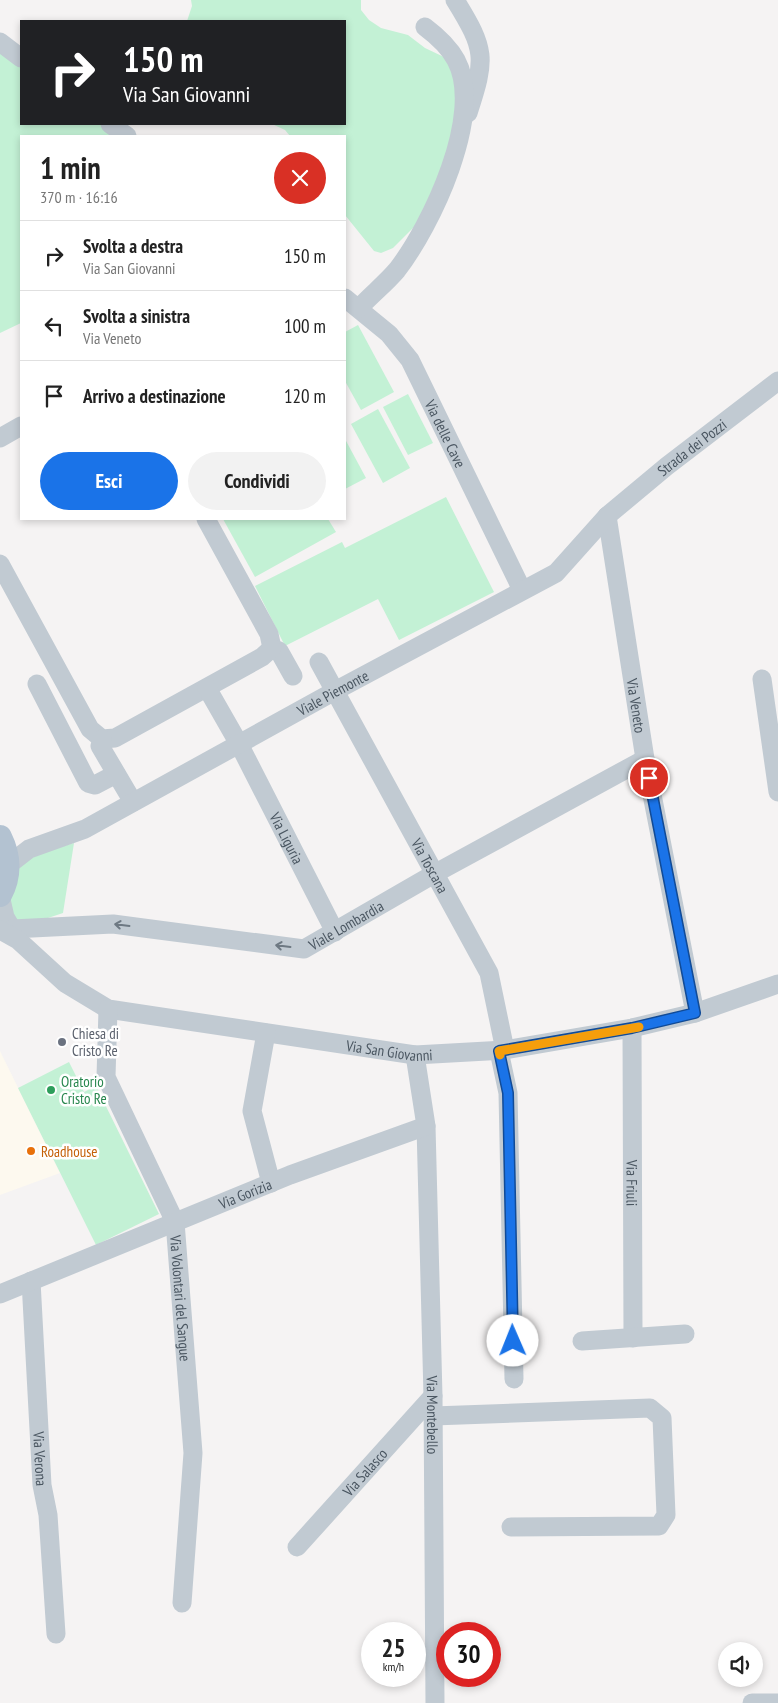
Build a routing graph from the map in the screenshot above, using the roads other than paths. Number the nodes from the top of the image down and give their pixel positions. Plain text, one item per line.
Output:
1 (455, 0) edge
2 (425, 27) dead end
3 (0, 42) edge
4 (20, 57) edge
5 (111, 125) edge
6 (464, 126) junction
7 (126, 135) edge
8 (352, 303) edge
9 (778, 381) edge
10 (20, 427) edge
11 (0, 438) edge
12 (607, 516) junction
13 (207, 520) edge
14 (0, 564) edge
15 (522, 590) junction
16 (272, 648) junction
17 (318, 662) dead end
18 (293, 676) dead end
19 (762, 679) dead end
20 (37, 684) dead end
21 (207, 688) junction
22 (333, 692) junction
23 (102, 739) junction
24 (238, 744) junction
25 (645, 759) junction
26 (116, 774) junction
27 (778, 792) edge
28 (133, 802) junction
29 (0, 837) edge
30 (41, 842) junction
31 (7, 866) junction
32 (434, 874) junction
33 (0, 895) edge
34 (335, 932) junction
35 (10, 933) edge
36 (778, 984) edge
37 (108, 1009) junction
38 (695, 1013) junction
39 (632, 1028) junction
40 (266, 1033) junction
41 (502, 1050) junction
42 (415, 1055) junction
43 (426, 1126) junction
44 (271, 1183) junction
45 (175, 1222) junction
46 (31, 1281) junction
47 (0, 1294) edge
48 (685, 1334) dead end
49 (633, 1338) junction
50 (582, 1341) dead end
51 (514, 1379) dead end
52 (433, 1396) junction
53 (433, 1416) junction
54 (511, 1527) dead end
55 (297, 1546) dead end
56 (182, 1604) dead end
57 (56, 1634) dead end
58 (435, 1703) edge
59 (752, 1703) edge
60 (778, 1703) edge

1 - 6 street
2 - 6 street
3 - 4 street
5 - 7 street
6 - 8 street
8 - 15 street, Via delle Cave
9 - 12 street, Strada dei Pozzi
10 - 11 street
12 - 15 street, Viale Piemonte
12 - 25 street, Via Veneto
13 - 16 street
14 - 23 street
15 - 22 street, Viale Piemonte
16 - 18 street
16 - 21 street
17 - 22 street, Via Toscana
19 - 27 street
20 - 26 street
21 - 23 street
21 - 24 street, Via Liguria
22 - 24 street, Viale Piemonte
22 - 32 street, Via Toscana
23 - 26 street
24 - 28 street, Viale Piemonte
24 - 34 street, Via Liguria
25 - 32 street, Viale Lombardia
25 - 38 street, Via Veneto
26 - 28 street
28 - 30 street, Viale Piemonte
29 - 30 street, Viale Piemonte
29 - 31 main road
30 - 31 street, Viale Piemonte
31 - 33 main road
32 - 34 street, Viale Lombardia
32 - 41 street, Via Toscana
33 - 35 street, Via San Giovanni
34 -> 35 street, Viale Lombardia
35 - 37 street, Via San Giovanni
36 - 38 street, Via San Giovanni
37 - 40 street, Via San Giovanni
37 - 45 street, Via Volontari del Sangue
38 - 39 street, Via San Giovanni
39 - 41 street, Via San Giovanni
39 - 49 street, Via Friuli
40 - 42 street, Via San Giovanni
40 - 44 street
41 - 42 street, Via San Giovanni
41 - 51 street, Via Toscana
42 - 43 street
43 - 44 street, Via Gorizia
43 - 52 street, Via Montebello
44 - 45 street, Via Gorizia
45 - 46 street, Via Gorizia
45 - 56 street, Via Volontari del Sangue
46 - 47 street, Via Gorizia
46 - 57 street, Via Verona
48 - 49 street
49 - 50 street
52 - 53 street, Via Montebello
52 - 55 street, Via Salasco
53 - 54 street
53 - 58 street, Via Montebello
59 - 60 street

